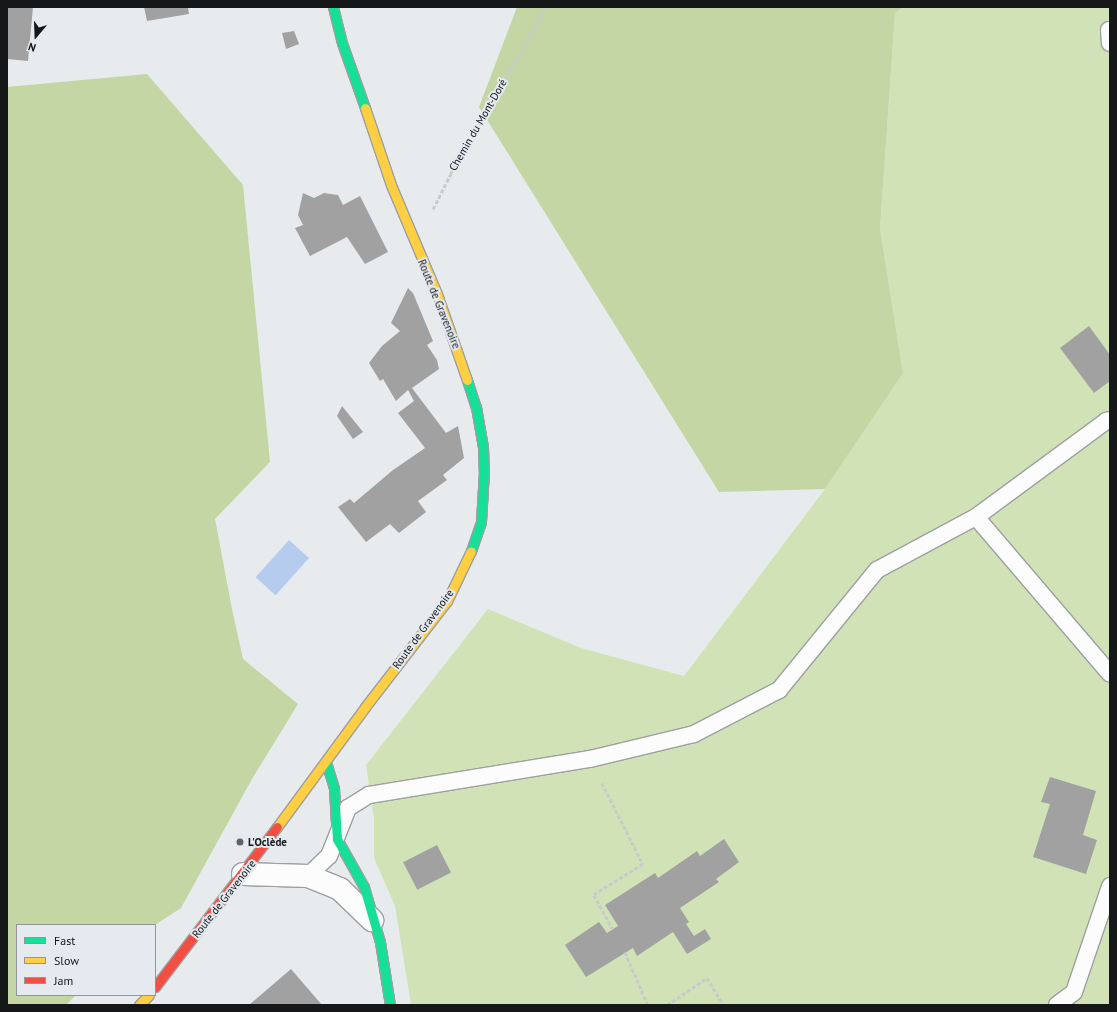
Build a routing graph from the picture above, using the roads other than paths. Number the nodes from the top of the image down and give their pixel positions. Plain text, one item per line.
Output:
1 (333, 7) edge
2 (1110, 420) edge
3 (976, 517) junction
4 (1110, 674) edge
5 (326, 762) junction
6 (337, 839) junction
7 (243, 874) junction
8 (308, 876) junction
9 (1110, 886) edge
10 (1107, 908) edge
11 (372, 920) junction
12 (156, 985) edge
13 (390, 1005) edge
14 (1057, 1005) edge

1 - 5 street, Route de Gravenoire
2 - 3 lane
3 - 4 lane
3 - 6 lane
5 - 6 street
5 - 7 street, Route de Gravenoire
6 - 8 lane
6 - 11 street
7 - 8 street
7 - 12 street, Route de Gravenoire
8 - 11 street
9 - 10 lane
10 - 14 lane
11 - 13 street

